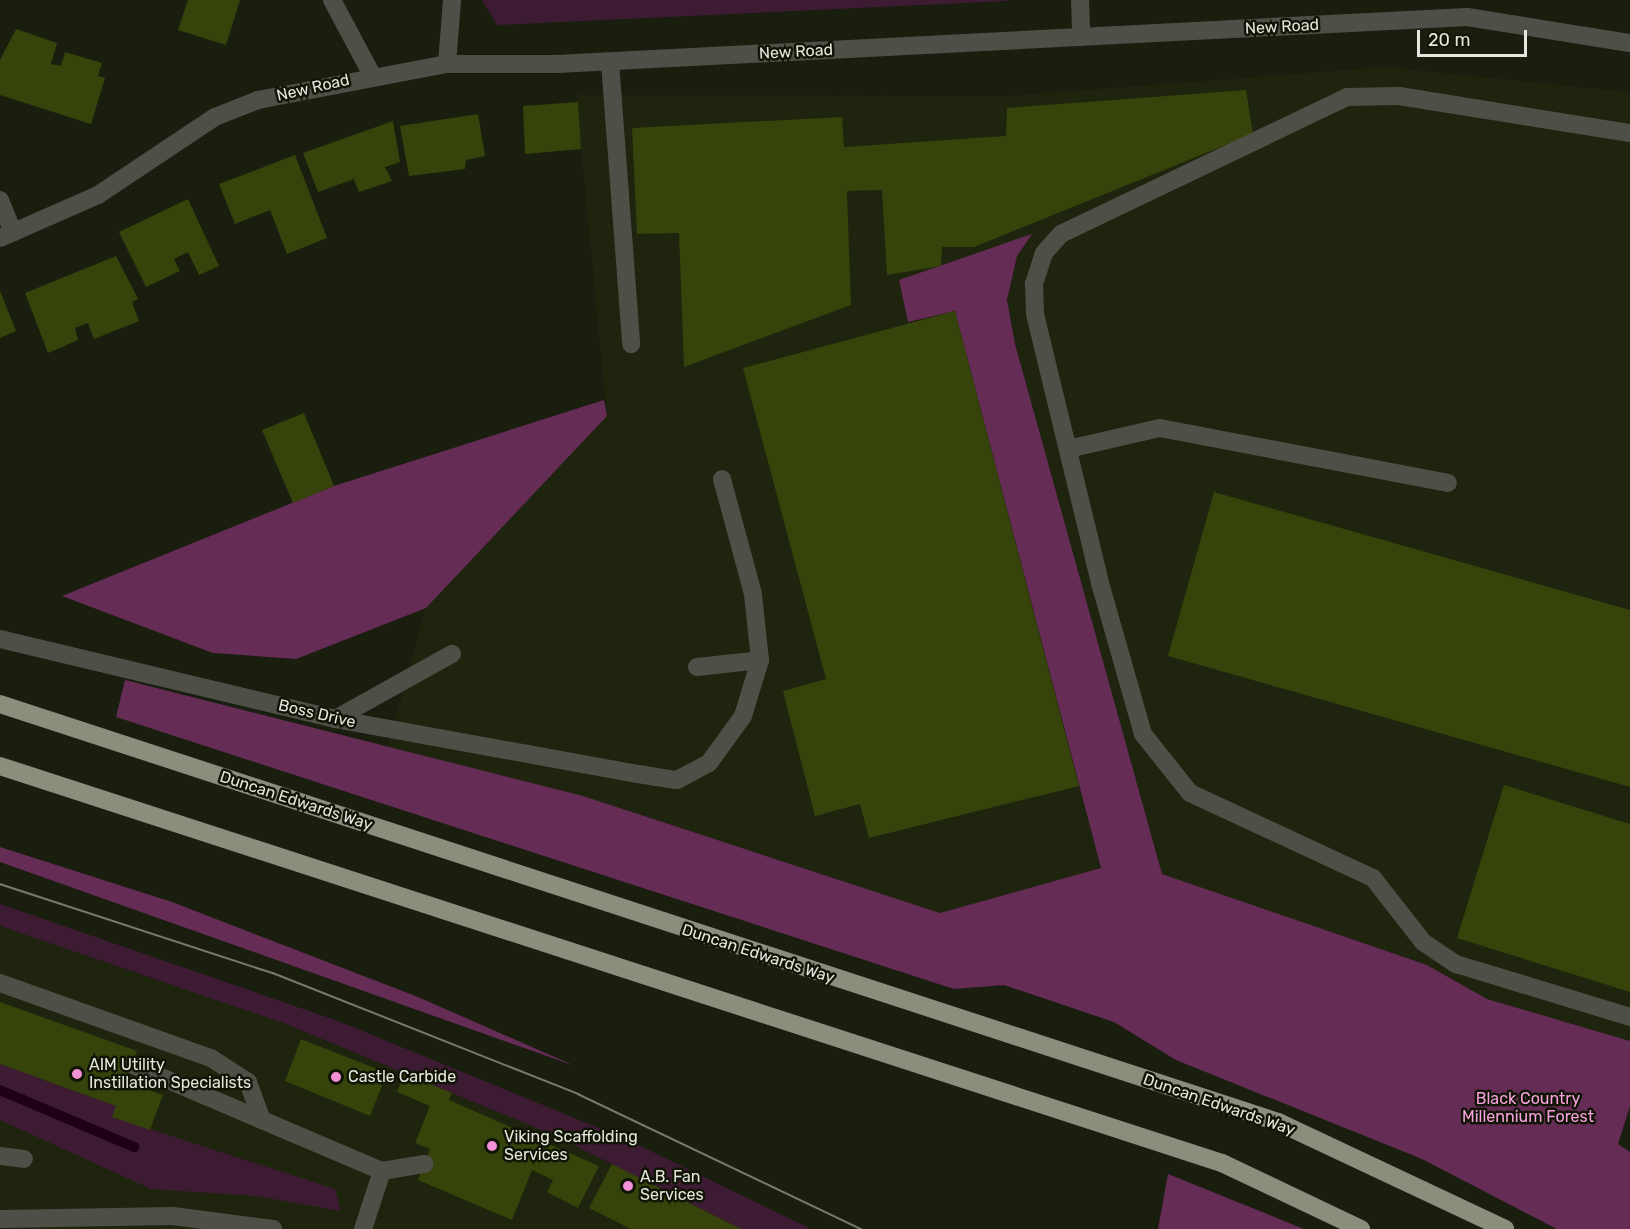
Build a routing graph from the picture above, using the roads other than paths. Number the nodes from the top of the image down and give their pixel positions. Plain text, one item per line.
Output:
1 (332, 0) edge
2 (452, 0) edge
3 (1080, 0) edge
4 (1081, 38) junction
5 (1630, 43) edge
6 (610, 62) junction
7 (447, 64) junction
8 (372, 75) junction
9 (1630, 132) edge
10 (0, 200) edge
11 (7, 236) edge
12 (631, 344) dead end
13 (1068, 449) junction
14 (722, 479) dead end
15 (1448, 483) dead end
16 (0, 639) edge
17 (452, 654) dead end
18 (760, 660) junction
19 (697, 667) dead end
20 (0, 704) edge
21 (335, 720) junction
22 (0, 766) edge
23 (0, 983) edge
24 (1630, 1017) edge
25 (133, 1065) dead end
26 (262, 1120) junction
27 (0, 1156) edge
28 (24, 1159) dead end
29 (424, 1164) dead end
30 (382, 1171) junction
31 (0, 1219) edge
32 (273, 1229) edge
33 (363, 1229) edge
34 (1361, 1229) edge
35 (1505, 1229) edge

1 - 8 street
2 - 7 street
3 - 4 street
4 - 5 street, New Road
4 - 6 street, New Road
6 - 7 street, New Road
6 - 12 street
7 - 8 street, New Road
8 - 11 street, New Road
9 - 13 street
10 - 11 street
13 - 15 street
13 - 24 street
14 - 18 street
16 - 21 street, Boss Drive
17 - 21 street
18 - 19 street
18 - 21 street, Boss Drive
20 - 35 highway, Duncan Edwards Way
22 - 34 highway
23 - 26 street
25 - 26 street
26 - 30 street
27 - 28 street
29 - 30 street
30 - 33 street
31 - 32 street

